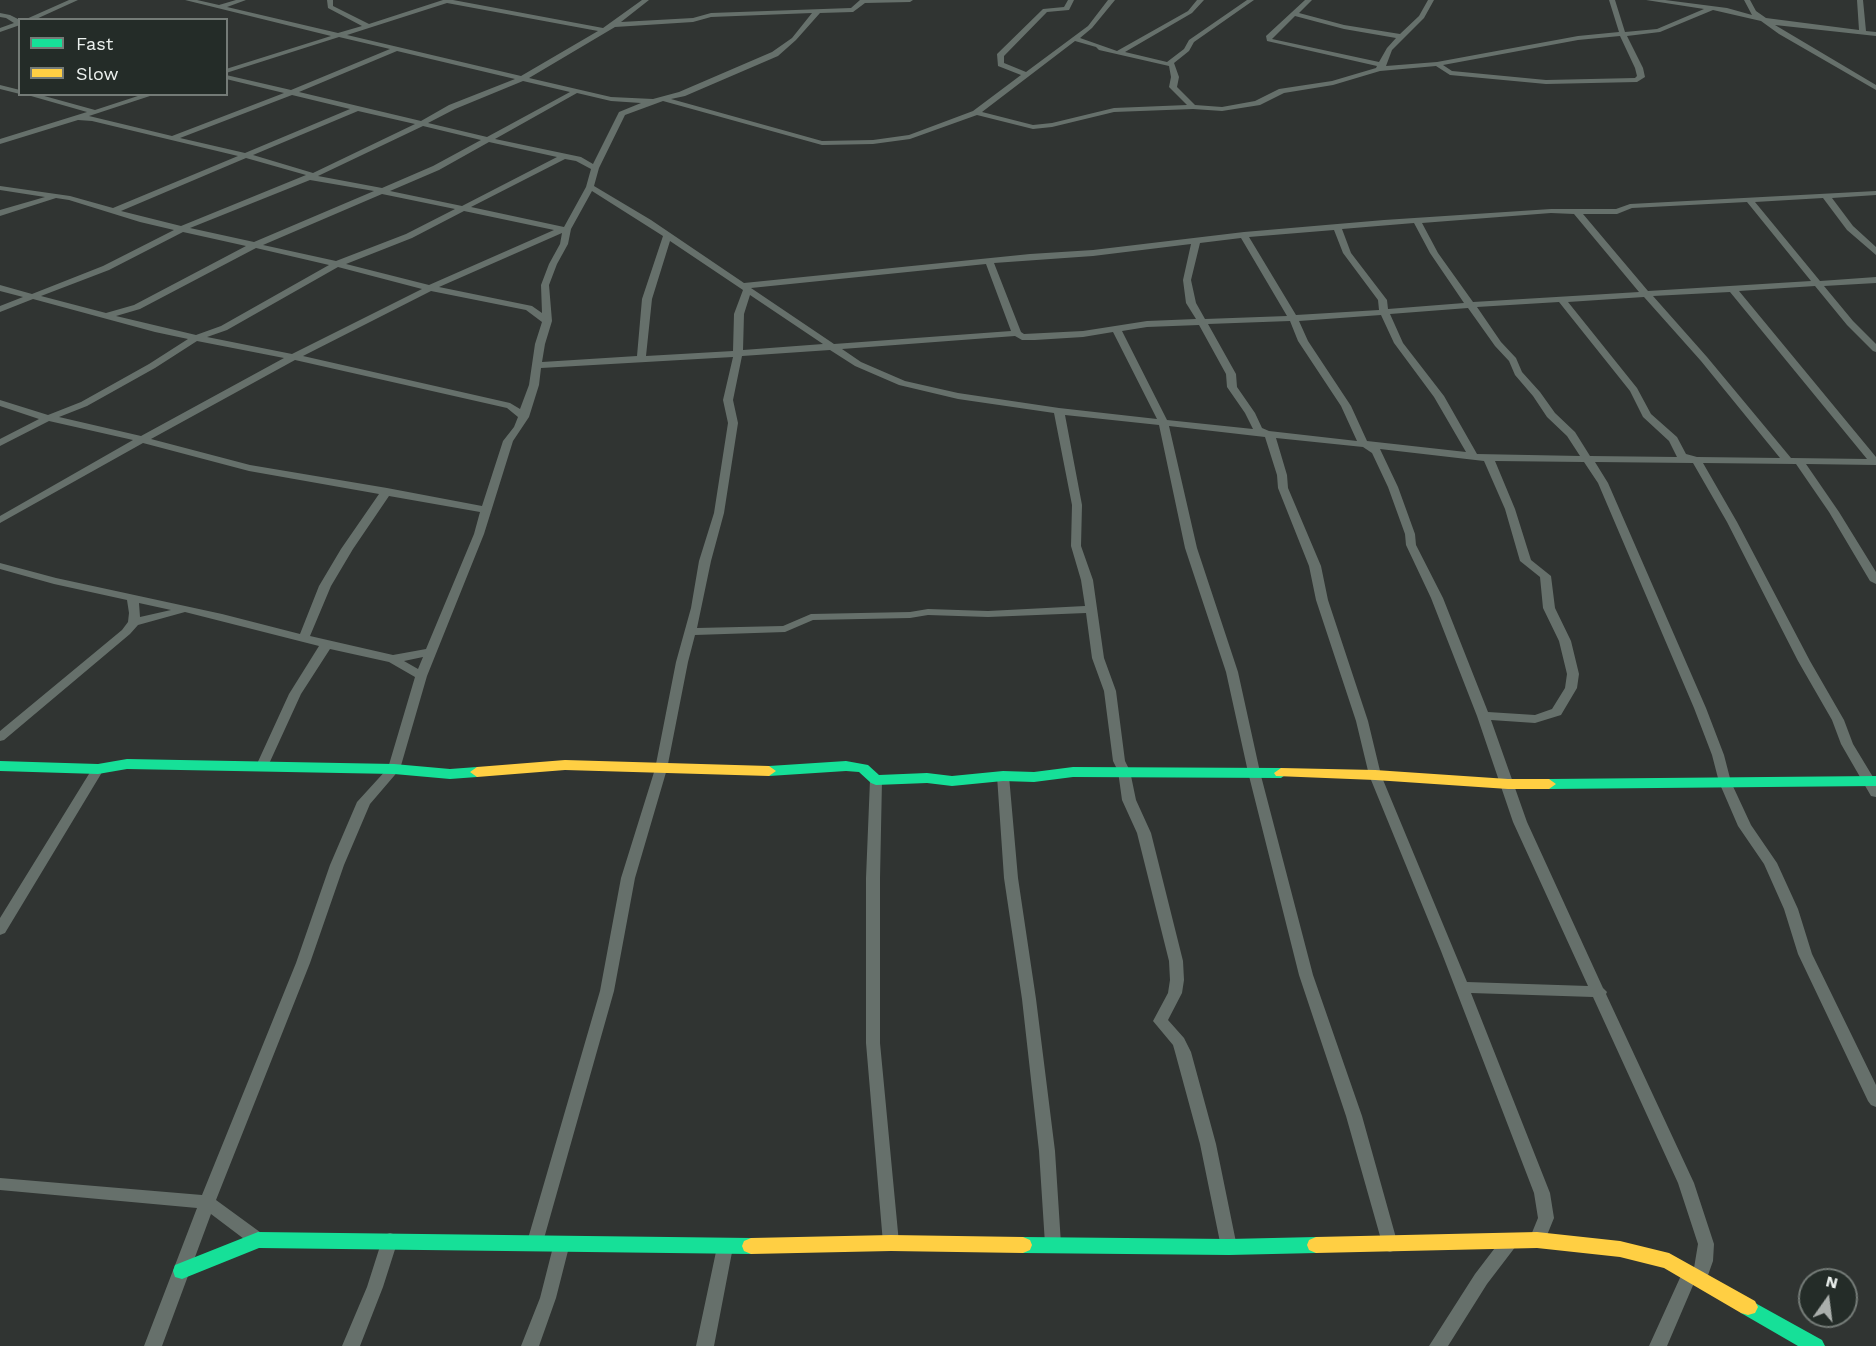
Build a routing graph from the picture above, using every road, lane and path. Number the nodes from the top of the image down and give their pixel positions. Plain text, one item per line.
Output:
1 (75, 0) edge
2 (188, 0) edge
3 (226, 0) edge
4 (243, 0) edge
5 (330, 0) edge
6 (430, 0) edge
7 (646, 0) edge
8 (864, 0) edge
9 (910, 0) edge
10 (1071, 0) edge
11 (1112, 0) edge
12 (1201, 0) edge
13 (1251, 0) edge
14 (1309, 0) edge
15 (1431, 0) edge
16 (1612, 0) edge
17 (1649, 0) edge
18 (1747, 0) edge
19 (1860, 0) edge
20 (446, 1) edge
21 (786, 2) dead end
22 (206, 4) junction
23 (219, 8) junction
24 (1710, 9) junction
25 (818, 11) junction
26 (784, 12) junction
27 (1295, 14) junction
28 (0, 15) edge
29 (32, 18) edge
30 (1761, 19) junction
31 (18, 23) edge
32 (18, 23) edge
33 (613, 25) junction
34 (368, 27) junction
35 (0, 30) edge
36 (603, 30) junction
37 (1863, 32) junction
38 (1876, 34) edge
39 (1623, 35) junction
40 (339, 36) junction
41 (1403, 37) junction
42 (1075, 39) junction
43 (391, 50) junction
44 (1118, 52) junction
45 (1169, 64) junction
46 (1437, 64) junction
47 (1381, 67) junction
48 (228, 70) edge
49 (1852, 73) junction
50 (1027, 75) junction
51 (1873, 76) dead end
52 (228, 77) edge
53 (525, 77) junction
54 (0, 87) edge
55 (1876, 87) edge
56 (578, 90) junction
57 (18, 92) edge
58 (292, 92) junction
59 (33, 96) edge
60 (147, 96) edge
61 (611, 99) junction
62 (663, 99) junction
63 (653, 101) junction
64 (1193, 107) junction
65 (356, 109) junction
66 (976, 113) junction
67 (622, 114) junction
68 (93, 115) junction
69 (421, 125) junction
70 (170, 139) junction
71 (488, 140) junction
72 (0, 142) edge
73 (247, 156) junction
74 (565, 156) junction
75 (595, 168) junction
76 (313, 175) junction
77 (590, 187) junction
78 (0, 188) edge
79 (380, 191) junction
80 (32, 192) junction
81 (368, 192) junction
82 (1876, 193) edge
83 (57, 196) junction
84 (1826, 196) junction
85 (1750, 201) junction
86 (26, 205) junction
87 (467, 208) junction
88 (114, 211) junction
89 (1576, 211) junction
90 (0, 213) edge
91 (1418, 221) junction
92 (1337, 228) junction
93 (184, 229) junction
94 (565, 229) junction
95 (1244, 234) junction
96 (668, 236) junction
97 (1196, 241) junction
98 (255, 245) junction
99 (1876, 252) edge
100 (989, 261) junction
101 (337, 264) junction
102 (1876, 280) edge
103 (1819, 283) junction
104 (0, 288) edge
105 (430, 288) junction
106 (746, 288) junction
107 (1733, 290) junction
108 (1647, 294) junction
109 (31, 296) junction
110 (1562, 300) junction
111 (1472, 305) junction
112 (0, 309) edge
113 (1384, 311) junction
114 (105, 316) junction
115 (1293, 318) junction
116 (547, 321) junction
117 (1200, 322) junction
118 (1116, 329) junction
119 (1017, 333) junction
120 (195, 338) junction
121 (834, 347) junction
122 (1876, 349) edge
123 (738, 354) junction
124 (291, 358) junction
125 (641, 360) junction
126 (537, 365) junction
127 (530, 400) junction
128 (0, 403) edge
129 (495, 403) junction
130 (1059, 411) junction
131 (48, 417) junction
132 (524, 417) junction
133 (1163, 421) junction
134 (1270, 435) junction
135 (142, 439) junction
136 (0, 443) edge
137 (1363, 443) junction
138 (1473, 456) junction
139 (1488, 458) junction
140 (1587, 460) junction
141 (1696, 460) junction
142 (1786, 460) junction
143 (1800, 461) junction
144 (1876, 462) edge
145 (387, 492) junction
146 (485, 510) junction
147 (0, 520) edge
148 (0, 566) edge
149 (1876, 581) edge
150 (132, 598) junction
151 (185, 609) junction
152 (1092, 609) junction
153 (134, 622) junction
154 (692, 632) junction
155 (304, 637) junction
156 (327, 644) junction
157 (431, 652) junction
158 (393, 659) junction
159 (421, 676) junction
160 (1484, 716) junction
161 (0, 737) edge
162 (0, 766) edge
163 (262, 766) junction
164 (98, 769) junction
165 (394, 769) junction
166 (661, 769) junction
167 (1124, 771) junction
168 (1254, 772) junction
169 (1376, 775) junction
170 (1003, 776) junction
171 (876, 780) junction
172 (1725, 782) junction
173 (1508, 784) junction
174 (1874, 785) edge
175 (0, 930) edge
176 (1462, 987) junction
177 (1600, 992) junction
178 (1876, 1101) edge
179 (0, 1184) edge
180 (207, 1202) junction
181 (258, 1240) junction
182 (390, 1240) junction
183 (1537, 1240) junction
184 (1510, 1241) junction
185 (535, 1242) junction
186 (562, 1243) junction
187 (891, 1243) junction
188 (1053, 1244) junction
189 (1390, 1245) junction
190 (725, 1246) junction
191 (1229, 1247) junction
192 (182, 1271) junction
193 (1694, 1276) junction
194 (153, 1346) edge
195 (351, 1346) edge
196 (530, 1346) edge
197 (705, 1346) edge
198 (1438, 1346) edge
199 (1659, 1346) edge
200 (1815, 1346) edge

1 - 29 street
2 - 22 street
3 - 22 street
4 - 23 street
5 - 34 street
6 - 20 street
7 - 33 street
8 - 9 street
8 - 25 street
10 - 50 street
11 - 42 street
12 - 44 street
13 - 45 street
14 - 27 street
15 - 41 street
16 - 39 street
17 - 24 street
18 - 30 street
19 - 37 street
20 - 34 street
20 - 36 street
21 - 26 street
22 - 23 street
23 - 40 street
24 - 30 street
24 - 39 street
25 - 26 street
25 - 62 street
26 - 33 street
27 - 41 street
27 - 47 street
28 - 31 street
30 - 37 street
30 - 49 street
32 - 35 street
33 - 36 street
34 - 40 street
36 - 53 street
37 - 38 street
39 - 46 street
39 - 46 street
40 - 43 street
40 - 48 street
41 - 47 street
42 - 44 street
42 - 50 street
43 - 53 street
43 - 58 street
44 - 45 street
45 - 64 street
46 - 47 street
47 - 64 street
49 - 51 street
49 - 55 street
50 - 66 street
52 - 58 street
53 - 56 street
53 - 69 street
54 - 57 street
56 - 61 street
56 - 71 street
58 - 65 street
58 - 70 street
59 - 68 street
60 - 68 street
61 - 63 street
61 - 67 street
62 - 63 street
62 - 66 street
63 - 67 street
64 - 66 street
65 - 69 street
65 - 73 street
67 - 75 street
68 - 70 street
68 - 72 street
69 - 71 street
69 - 76 street
70 - 73 street
71 - 74 street
71 - 79 street
73 - 76 street
73 - 88 street
74 - 75 street
74 - 87 street
75 - 77 street
76 - 81 street
76 - 93 street
77 - 94 street
77 - 96 street
78 - 80 street
79 - 81 street
79 - 87 street
80 - 83 street
80 - 86 street
81 - 98 street
82 - 84 street
83 - 86 street
83 - 88 street
84 - 85 street
84 - 99 street
85 - 89 street
85 - 103 street
86 - 90 street
87 - 94 street
87 - 101 street
88 - 93 street
89 - 91 street
89 - 108 street
91 - 92 street
91 - 111 street
92 - 95 street
92 - 113 street
93 - 98 street
93 - 109 street
94 - 105 street
94 - 116 street
95 - 97 street
95 - 115 street
96 - 106 street
96 - 125 street
97 - 100 street
97 - 117 street
98 - 101 street
98 - 114 street
100 - 106 street
100 - 119 street
101 - 105 street
101 - 120 street
102 - 103 street
103 - 107 street
103 - 122 street
104 - 109 street
105 - 116 street
105 - 124 street
106 - 121 street
106 - 123 street
107 - 108 street
107 - 144 street
108 - 110 street
108 - 142 street
109 - 112 street
109 - 114 street
110 - 111 street
110 - 141 street
111 - 113 street
111 - 140 street
113 - 115 street
113 - 138 street
114 - 120 street
115 - 117 street
115 - 137 street
116 - 126 street
117 - 118 street
117 - 134 street
118 - 119 street
118 - 133 street
119 - 121 street
120 - 124 street
120 - 131 street
121 - 123 street
121 - 130 street
123 - 125 street
123 - 154 street
124 - 129 street
124 - 135 street
125 - 126 street
126 - 127 street
127 - 129 street
127 - 132 street
128 - 131 street
129 - 132 street
130 - 133 street
130 - 152 street
131 - 135 street
131 - 136 street
132 - 146 street
133 - 134 street
133 - 168 street
134 - 137 street
134 - 169 street
135 - 145 street
135 - 147 street
137 - 138 street
137 - 160 street
138 - 139 street
139 - 140 street
139 - 160 street
140 - 141 street
140 - 172 street
141 - 142 street
141 - 174 street
142 - 143 street
143 - 144 street
143 - 149 street
145 - 146 street
145 - 155 street
146 - 157 street
148 - 150 street
150 - 151 street
150 - 153 street
151 - 153 street
151 - 155 street
152 - 154 street
152 - 167 street
153 - 161 street
154 - 166 street
155 - 156 street
156 - 158 street
156 - 163 street
157 - 158 street
157 - 159 street
158 - 159 street
159 - 165 street
160 - 173 street
162 - 164 street
163 - 164 street
163 - 165 street
164 - 175 street
165 - 166 street
165 - 180 street
166 - 171 street
166 - 185 street
167 - 168 street
167 - 170 street
167 - 191 street
168 - 169 street
168 - 189 street
169 - 173 street
169 - 176 street
170 - 171 street
170 - 188 street
171 - 187 street
172 - 173 street
172 - 174 street
172 - 178 street
173 - 177 street
176 - 177 street
176 - 183 street
177 - 193 street
179 - 180 street
180 - 181 street
180 - 192 street
181 - 182 street
181 - 192 street
182 - 185 street
182 - 195 street
183 - 184 street
183 - 193 street
184 - 189 street
184 - 198 street
185 - 186 street
186 - 190 street
186 - 196 street
187 - 188 street
187 - 190 street
188 - 191 street
189 - 191 street
190 - 197 street
192 - 194 street
193 - 199 street
193 - 200 street

